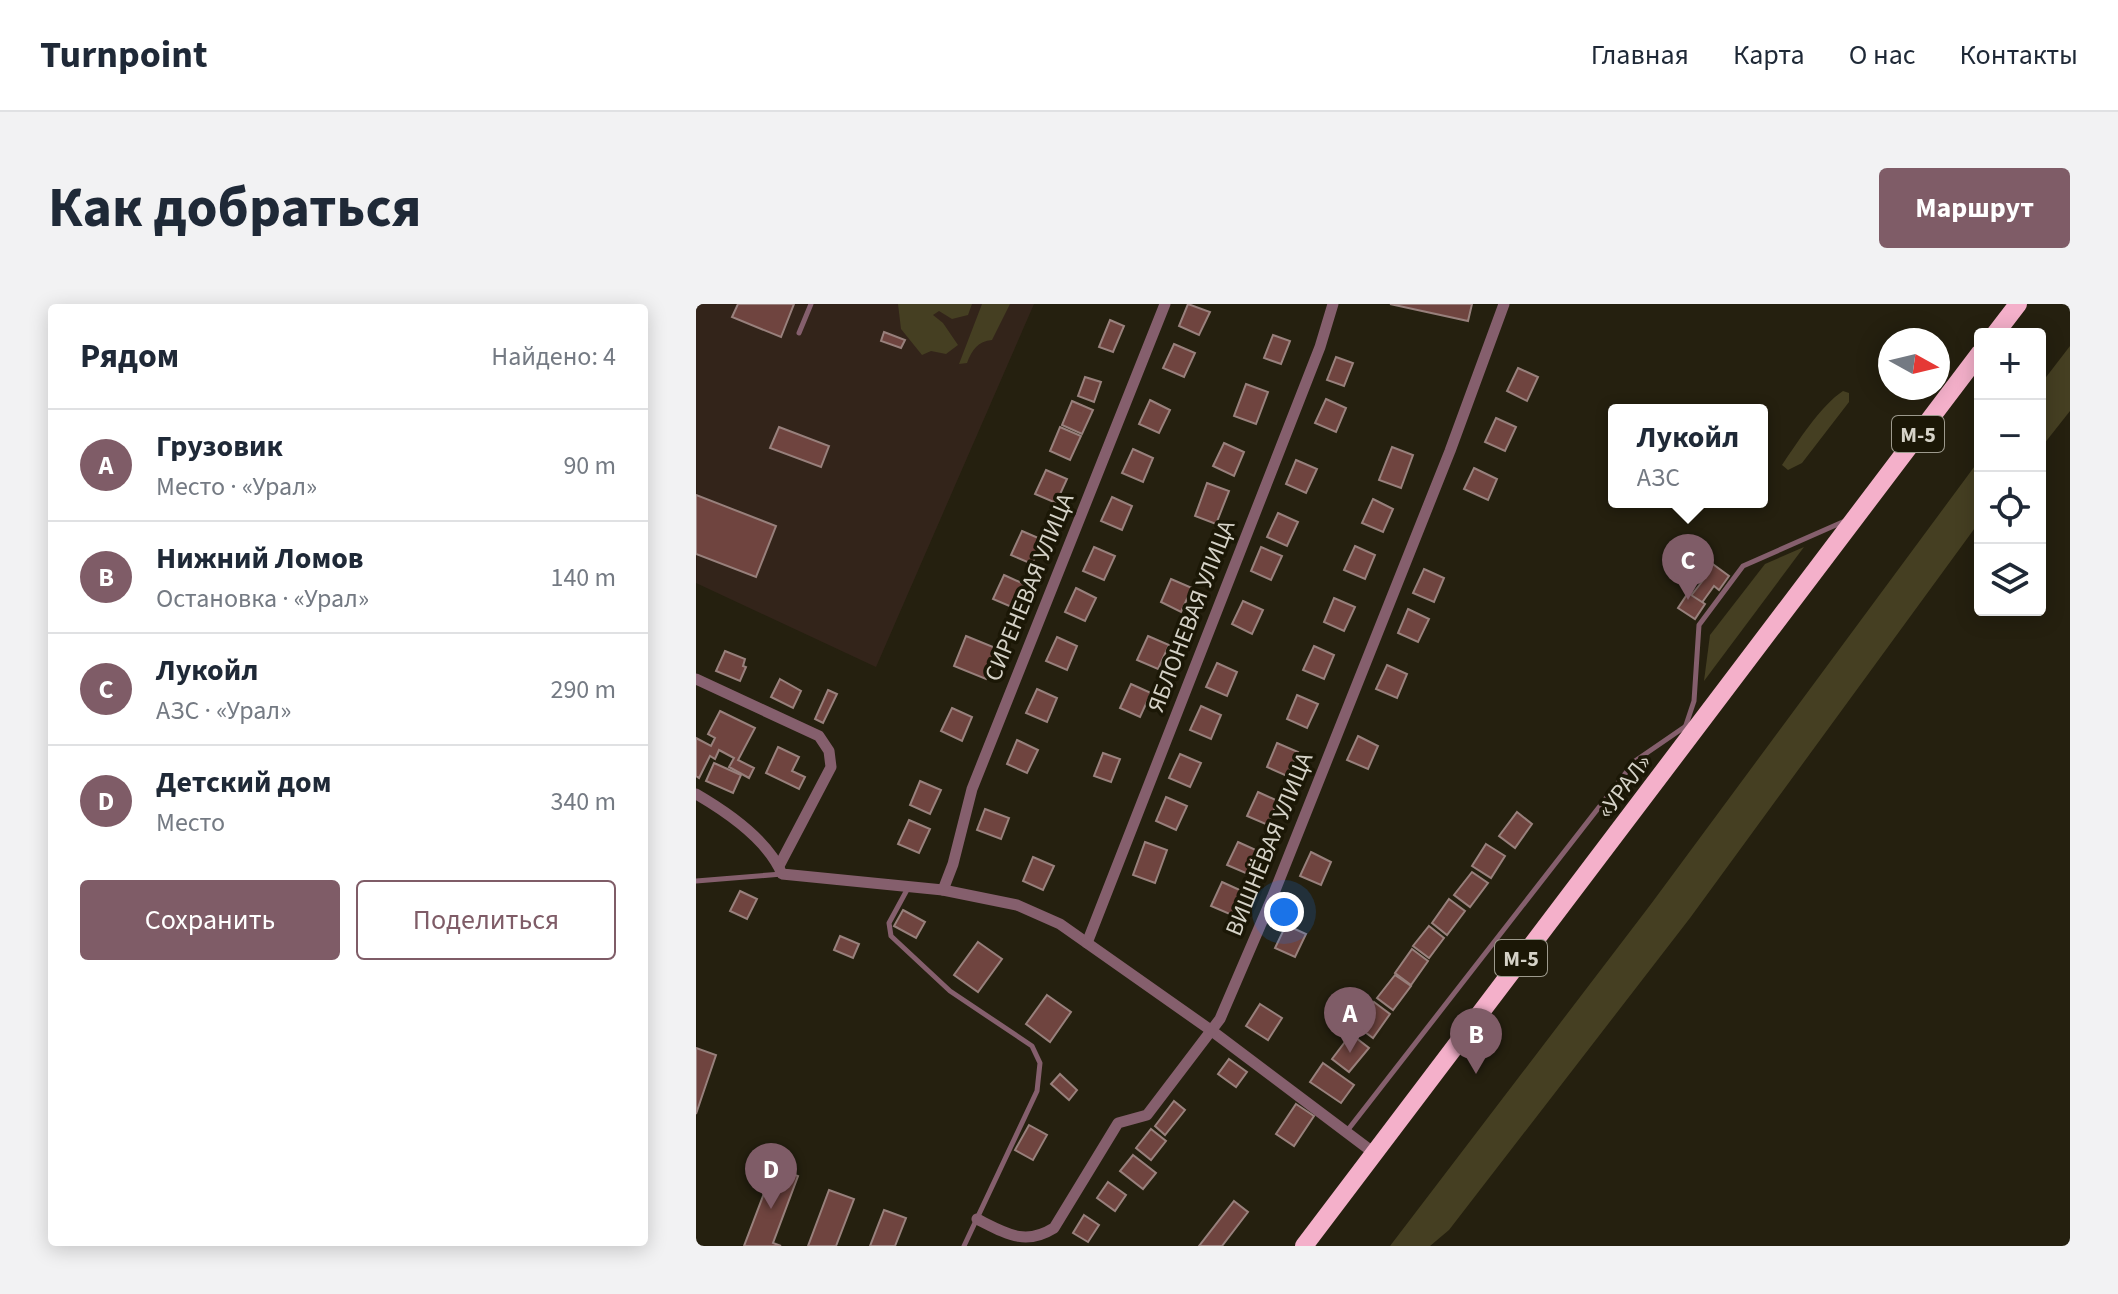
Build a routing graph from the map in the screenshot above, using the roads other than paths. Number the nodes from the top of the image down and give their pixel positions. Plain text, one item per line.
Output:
1 (811, 304) edge
2 (1165, 304) edge
3 (1333, 304) edge
4 (1504, 304) edge
5 (2018, 304) edge
6 (2000, 328) edge
7 (799, 333) dead end
8 (1974, 361) edge
9 (1857, 516) junction
10 (696, 679) edge
11 (1686, 726) junction
12 (1669, 765) junction
13 (696, 794) edge
14 (780, 870) junction
15 (696, 881) edge
16 (909, 886) junction
17 (943, 890) junction
18 (1087, 943) junction
19 (1212, 1031) junction
20 (1347, 1132) junction
21 (1374, 1153) junction
22 (977, 1219) junction
23 (964, 1246) edge
24 (1304, 1246) edge

1 - 7 lane
2 - 17 street, СИРЕНЕВАЯ УЛИЦА
3 - 18 street, ЯБЛОНЕВАЯ УЛИЦА
4 - 19 street, ВИШНЁВАЯ УЛИЦА
5 - 6 highway
8 - 9 highway, «УРАЛ» / М-5
9 - 11 lane
9 - 12 highway, «УРАЛ» / М-5
10 - 14 street
11 - 12 lane
11 - 20 lane
12 - 21 highway, «УРАЛ» / М-5
13 - 14 street
14 - 15 lane
14 - 16 street
16 - 17 street
16 - 22 lane
17 - 18 street
18 - 19 street
19 - 20 street
19 - 22 street, ВИШНЁВАЯ УЛИЦА
20 - 21 street
21 - 24 highway, «УРАЛ» / М-5
22 - 23 lane

